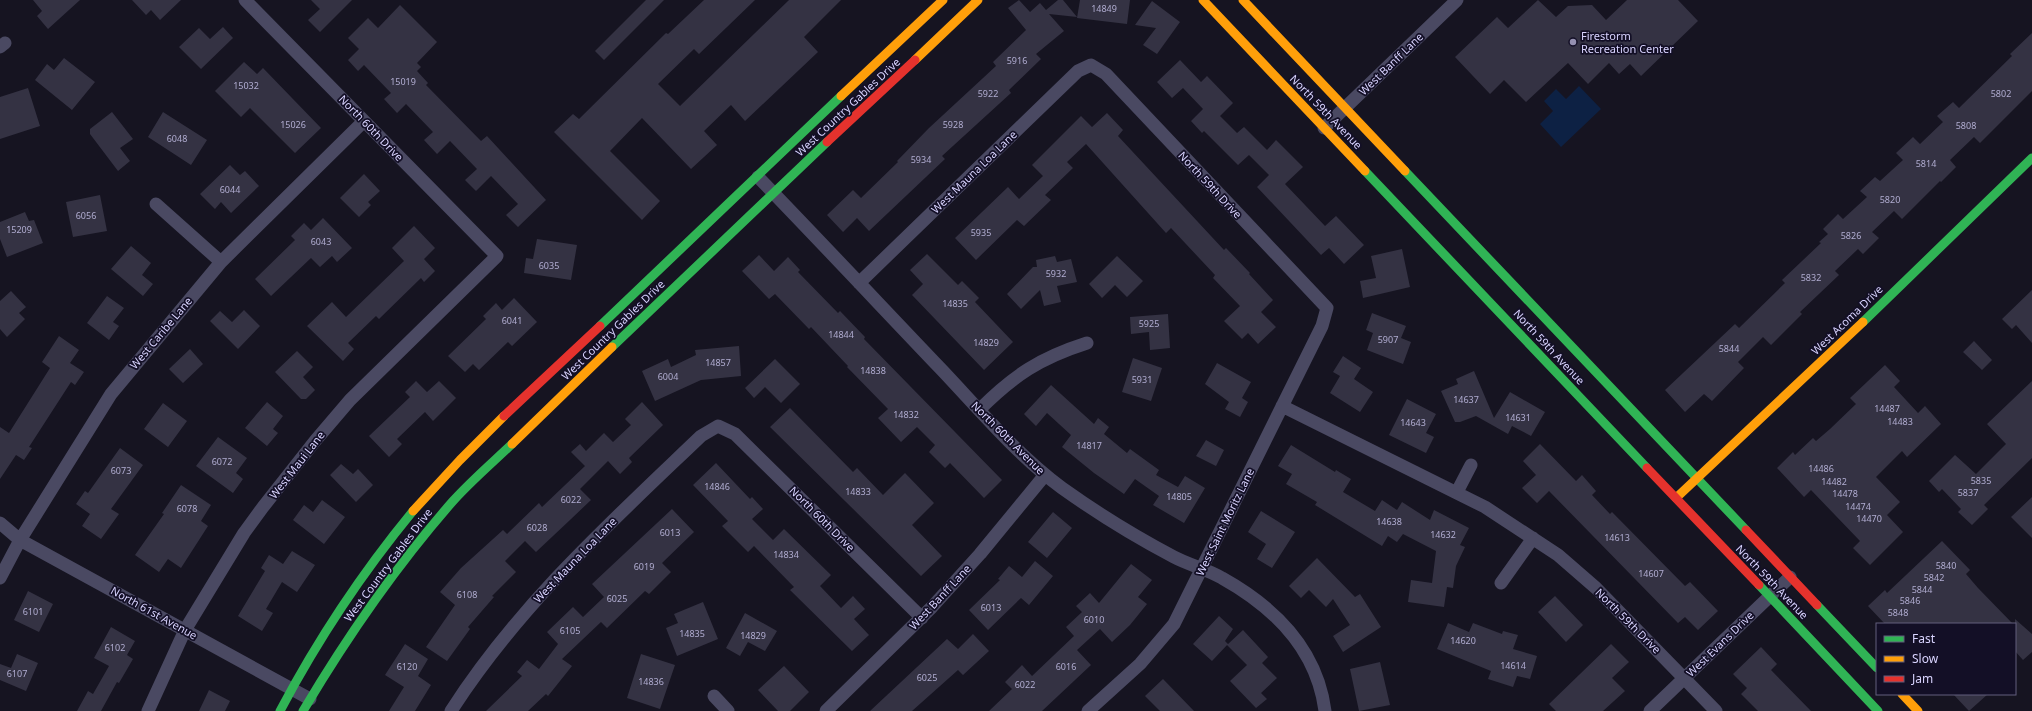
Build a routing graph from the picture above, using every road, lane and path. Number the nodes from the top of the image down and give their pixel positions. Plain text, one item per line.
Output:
1 (245, 0) edge
2 (943, 0) edge
3 (978, 0) edge
4 (1203, 0) edge
5 (1243, 0) edge
6 (1457, 0) edge
7 (1091, 65) joint
8 (1346, 107) junction
9 (364, 121) junction
10 (1324, 128) junction
11 (2032, 158) edge
12 (758, 177) junction
13 (773, 193) junction
14 (156, 204) dead end
15 (497, 256) joint
16 (221, 262) junction
17 (859, 283) junction
18 (1327, 308) joint
19 (1087, 343) dead end
20 (1282, 406) junction
21 (979, 410) junction
22 (718, 426) joint
23 (1471, 465) dead end
24 (1045, 475) junction
25 (1697, 478) junction
26 (1456, 492) junction
27 (1676, 498) junction
28 (0, 523) edge
29 (1533, 538) junction
30 (20, 540) junction
31 (1201, 569) junction
32 (1790, 577) junction
33 (0, 578) edge
34 (1501, 583) dead end
35 (1770, 597) junction
36 (922, 618) junction
37 (185, 630) junction
38 (1876, 667) edge
39 (1684, 678) junction
40 (291, 689) junction
41 (1903, 695) edge
42 (714, 696) dead end
43 (310, 699) junction
44 (148, 711) edge
45 (280, 711) edge
46 (303, 711) edge
47 (451, 711) edge
48 (728, 711) edge
49 (826, 711) edge
50 (1088, 711) edge
51 (1325, 711) edge
52 (1650, 711) edge
53 (1716, 711) edge
54 (1878, 711) edge
55 (1918, 711) edge

1 - 9 street, North 60th Drive
2 - 12 street, West Country Gables Drive
3 - 13 street, West Country Gables Drive
4 - 10 street, North 59th Avenue
5 - 8 street, North 59th Avenue
6 - 8 street, West Banff Lane
7 - 17 street, West Mauna Loa Lane
7 - 18 street, North 59th Drive
8 - 10 street, West Banff Lane
8 - 25 street, North 59th Avenue
9 - 15 street, North 60th Drive
9 - 16 street, West Caribe Lane
10 - 27 street, North 59th Avenue
11 - 25 street, West Acoma Drive
12 - 13 street, North 60th Avenue
12 - 40 street, West Country Gables Drive
13 - 17 street, North 60th Avenue
13 - 43 street, West Country Gables Drive
14 - 16 street
15 - 37 street, West Maui Lane
16 - 30 street, West Caribe Lane
17 - 21 street, North 60th Avenue
18 - 20 street, West Saint Moritz Lane
19 - 21 street
20 - 26 street, North 59th Drive
20 - 31 street, West Saint Moritz Lane
21 - 24 street, North 60th Avenue
22 - 36 street, North 60th Drive
22 - 47 street, West Mauna Loa Lane
23 - 26 street
24 - 31 street, North 60th Avenue
24 - 36 street, West Banff Lane
25 - 27 street, West Acoma Drive
25 - 32 street, North 59th Avenue
26 - 29 street, North 59th Drive
27 - 35 street, North 59th Avenue
28 - 30 street, North 61st Avenue
29 - 34 street
29 - 39 street, North 59th Drive
30 - 33 street, West Caribe Lane
30 - 37 street, North 61st Avenue
31 - 50 street, West Saint Moritz Lane
31 - 51 street, North 60th Avenue
32 - 35 street, West Evans Drive
32 - 38 street, North 59th Avenue
35 - 39 street, West Evans Drive
35 - 54 street, North 59th Avenue
36 - 49 street, West Banff Lane
37 - 40 street, North 61st Avenue
37 - 44 street, West Maui Lane
39 - 52 street, West Evans Drive
39 - 53 street, North 59th Drive
40 - 43 street, North 61st Avenue
40 - 45 street, West Country Gables Drive
41 - 55 street
42 - 48 street
43 - 46 street, West Country Gables Drive

